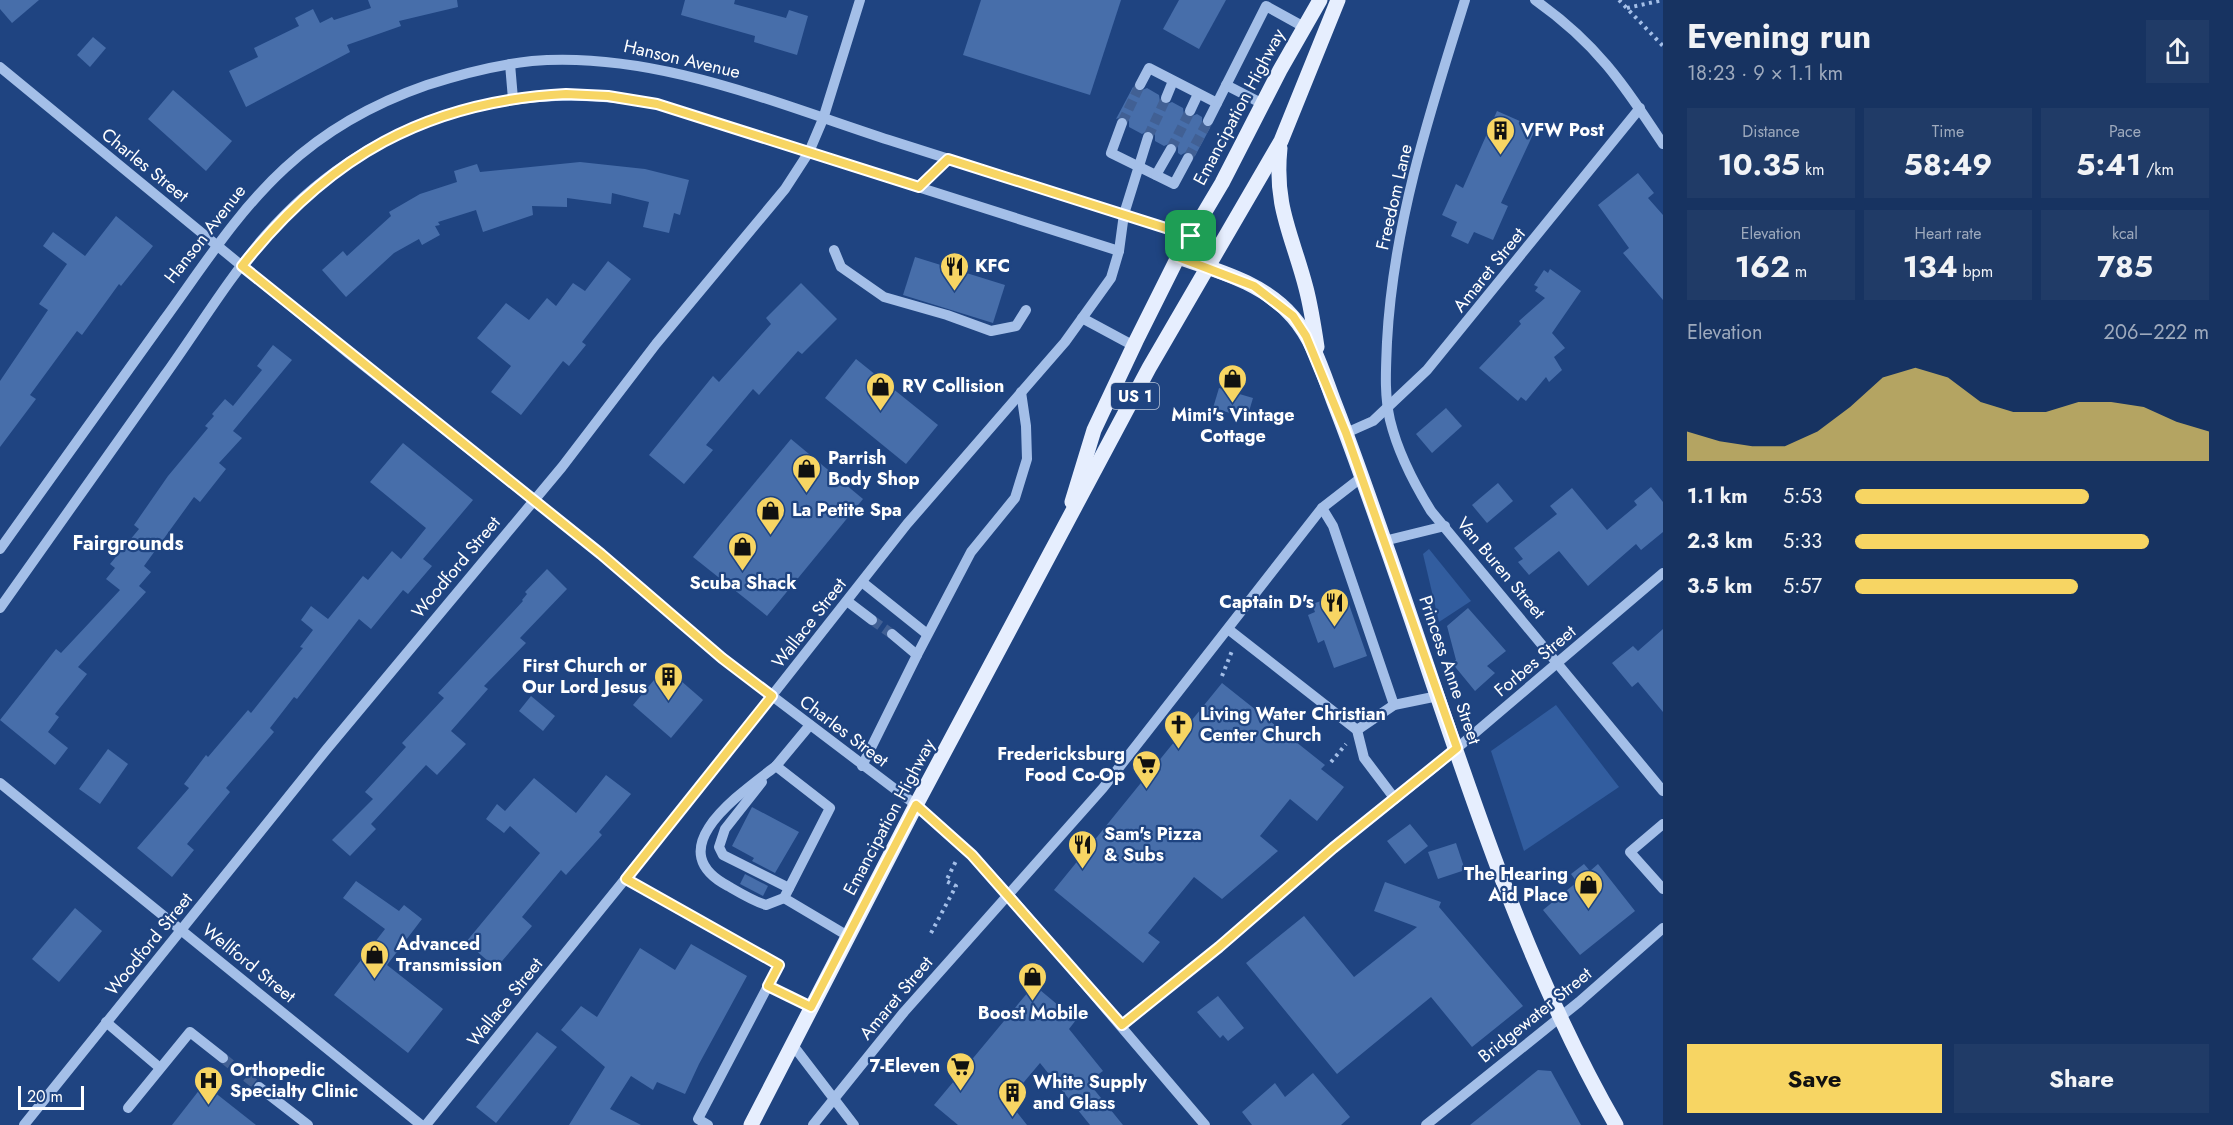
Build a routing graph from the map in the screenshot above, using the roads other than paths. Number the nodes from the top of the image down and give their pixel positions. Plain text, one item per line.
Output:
1 (860, 0) edge
2 (1255, 0) edge
3 (1320, 0) edge
4 (1338, 0) edge
5 (1465, 0) edge
6 (1535, 0) edge
7 (1266, 6) junction
8 (1304, 27) junction
9 (510, 64) junction
10 (0, 67) edge
11 (1173, 81) junction
12 (1140, 85) tunnel mouth
13 (1226, 85) junction
14 (1198, 94) junction
15 (1166, 98) tunnel mouth
16 (513, 99) junction
17 (1217, 103) junction
18 (1263, 104) junction
19 (1640, 108) junction
20 (1190, 111) tunnel mouth
21 (823, 119) junction
22 (1208, 121) tunnel mouth
23 (1122, 123) tunnel mouth
24 (1148, 137) tunnel mouth
25 (1281, 141) junction
26 (1663, 144) edge
27 (1171, 149) tunnel mouth
28 (809, 152) junction
29 (1188, 158) tunnel mouth
30 (948, 159) junction
31 (1139, 168) junction
32 (1156, 175) junction
33 (919, 187) junction
34 (1124, 214) junction
35 (1191, 236) junction
36 (218, 246) junction
37 (834, 250) dead end
38 (1119, 251) junction
39 (1178, 257) junction
40 (242, 266) junction
41 (1208, 267) junction
42 (1026, 310) dead end
43 (1082, 318) junction
44 (1134, 346) junction
45 (1320, 365) junction
46 (1021, 392) junction
47 (1388, 407) junction
48 (1346, 433) junction
49 (1362, 477) junction
50 (534, 500) junction
51 (1322, 508) junction
52 (1444, 526) junction
53 (1065, 528) junction
54 (1384, 541) junction
55 (0, 549) edge
56 (1663, 573) edge
57 (862, 582) junction
58 (847, 601) junction
59 (0, 608) edge
60 (872, 620) tunnel mouth
61 (1228, 629) junction
62 (892, 634) tunnel mouth
63 (927, 634) junction
64 (917, 655) junction
65 (1558, 663) junction
66 (772, 696) junction
67 (1438, 696) junction
68 (1394, 705) junction
69 (810, 725) junction
70 (1357, 730) junction
71 (1457, 748) junction
72 (776, 766) junction
73 (862, 766) junction
74 (0, 783) edge
75 (1663, 790) edge
76 (1395, 799) junction
77 (916, 805) junction
78 (1663, 824) edge
79 (626, 879) junction
80 (1663, 889) edge
81 (787, 893) junction
82 (1007, 893) junction
83 (1663, 928) edge
84 (182, 929) junction
85 (848, 936) junction
86 (768, 986) junction
87 (811, 1007) junction
88 (1560, 1016) junction
89 (106, 1022) junction
90 (1122, 1025) junction
91 (792, 1044) junction
92 (223, 1058) tunnel mouth
93 (160, 1068) junction
94 (259, 1087) tunnel mouth
95 (835, 1100) junction
96 (128, 1108) dead end
97 (24, 1125) edge
98 (308, 1125) edge
99 (421, 1125) edge
100 (426, 1125) edge
101 (708, 1125) edge
102 (751, 1125) edge
103 (813, 1125) edge
104 (854, 1125) edge
105 (1205, 1125) edge
106 (1426, 1125) edge
107 (1616, 1125) edge

1 - 21 street, Woodford Street
2 - 7 street
3 - 8 main road, Emancipation Highway / US 1
4 - 25 main road, Emancipation Highway / US 1
5 - 47 street, Freedom Lane
6 - 19 street
7 - 8 street
7 - 13 street
8 - 18 main road, Emancipation Highway / US 1
9 - 16 street
9 - 21 street, Hanson Avenue
9 - 36 street, Hanson Avenue
10 - 36 street, Charles Street
11 - 12 street
11 - 14 street
11 - 15 street
13 - 17 street
13 - 18 street
14 - 17 street
14 - 20 street
16 - 28 street
16 - 40 street
17 - 22 street
18 - 35 main road, Emancipation Highway / US 1
19 - 26 street
19 - 47 street, Amaret Street
21 - 28 street, Woodford Street
21 - 30 street, Hanson Avenue
23 - 31 street
24 - 31 street, Wallace Street
25 - 41 main road, Emancipation Highway / US 1
25 - 45 main road
27 - 32 street
28 - 33 street
28 - 50 street, Woodford Street
29 - 32 street
30 - 33 street
30 - 34 street, Hanson Avenue
31 - 32 street
31 - 34 street, Wallace Street
33 - 38 street
34 - 35 street, Hanson Avenue
34 - 38 street, Wallace Street
35 - 39 main road, Emancipation Highway / US 1
36 - 40 street, Charles Street
36 - 55 street, Hanson Avenue
37 - 42 street
38 - 43 street, Wallace Street
39 - 41 main road
39 - 44 main road, Emancipation Highway / US 1
40 - 50 street, Charles Street
40 - 59 street
41 - 45 main road, Princess Anne Street
41 - 53 main road, Emancipation Highway / US 1
43 - 44 street
43 - 46 street, Wallace Street
44 - 53 main road, Emancipation Highway / US 1
45 - 48 main road, Princess Anne Street
46 - 57 street, Wallace Street
46 - 63 street
47 - 48 street, Amaret Street
47 - 52 street, Van Buren Street
48 - 49 main road, Princess Anne Street
49 - 51 street, Amaret Street
49 - 54 main road, Princess Anne Street
50 - 66 street, Charles Street
50 - 84 street, Woodford Street
51 - 61 street, Amaret Street
51 - 68 street
52 - 54 street
52 - 65 street, Van Buren Street
53 - 77 main road, Emancipation Highway / US 1
54 - 67 main road, Princess Anne Street
56 - 65 street, Forbes Street
57 - 58 street, Wallace Street
57 - 63 street
58 - 60 street
58 - 66 street, Wallace Street
61 - 70 street
61 - 82 street, Amaret Street
62 - 64 street
63 - 64 street
64 - 73 street
65 - 71 street, Forbes Street
65 - 75 street, Van Buren Street
66 - 69 street, Charles Street
66 - 79 street, Wallace Street
67 - 68 street
67 - 71 main road, Princess Anne Street
68 - 70 street
69 - 72 street
69 - 73 street, Charles Street
70 - 76 street
71 - 76 street, Forbes Street
71 - 88 main road, Princess Anne Street
72 - 81 street
72 - 81 street
72 - 81 street
73 - 77 street, Charles Street
74 - 84 street, Wellford Street
76 - 90 street, Forbes Street
77 - 82 street, Charles Street
77 - 85 main road, Emancipation Highway / US 1
78 - 80 street
79 - 86 street
79 - 100 street, Wallace Street
81 - 85 street
82 - 90 street, Charles Street
82 - 95 street, Amaret Street
83 - 88 street, Bridgewater Street
84 - 89 street, Woodford Street
84 - 99 street, Wellford Street
85 - 87 main road, Emancipation Highway / US 1
86 - 87 street
86 - 101 street
87 - 91 main road, Emancipation Highway / US 1
88 - 106 street, Bridgewater Street
88 - 107 main road, Princess Anne Street
89 - 93 street
89 - 97 street, Woodford Street
90 - 105 street, Charles Street
91 - 95 street
91 - 102 main road, Emancipation Highway / US 1
92 - 93 street
93 - 96 street
94 - 98 street
95 - 103 street, Amaret Street
95 - 104 street

